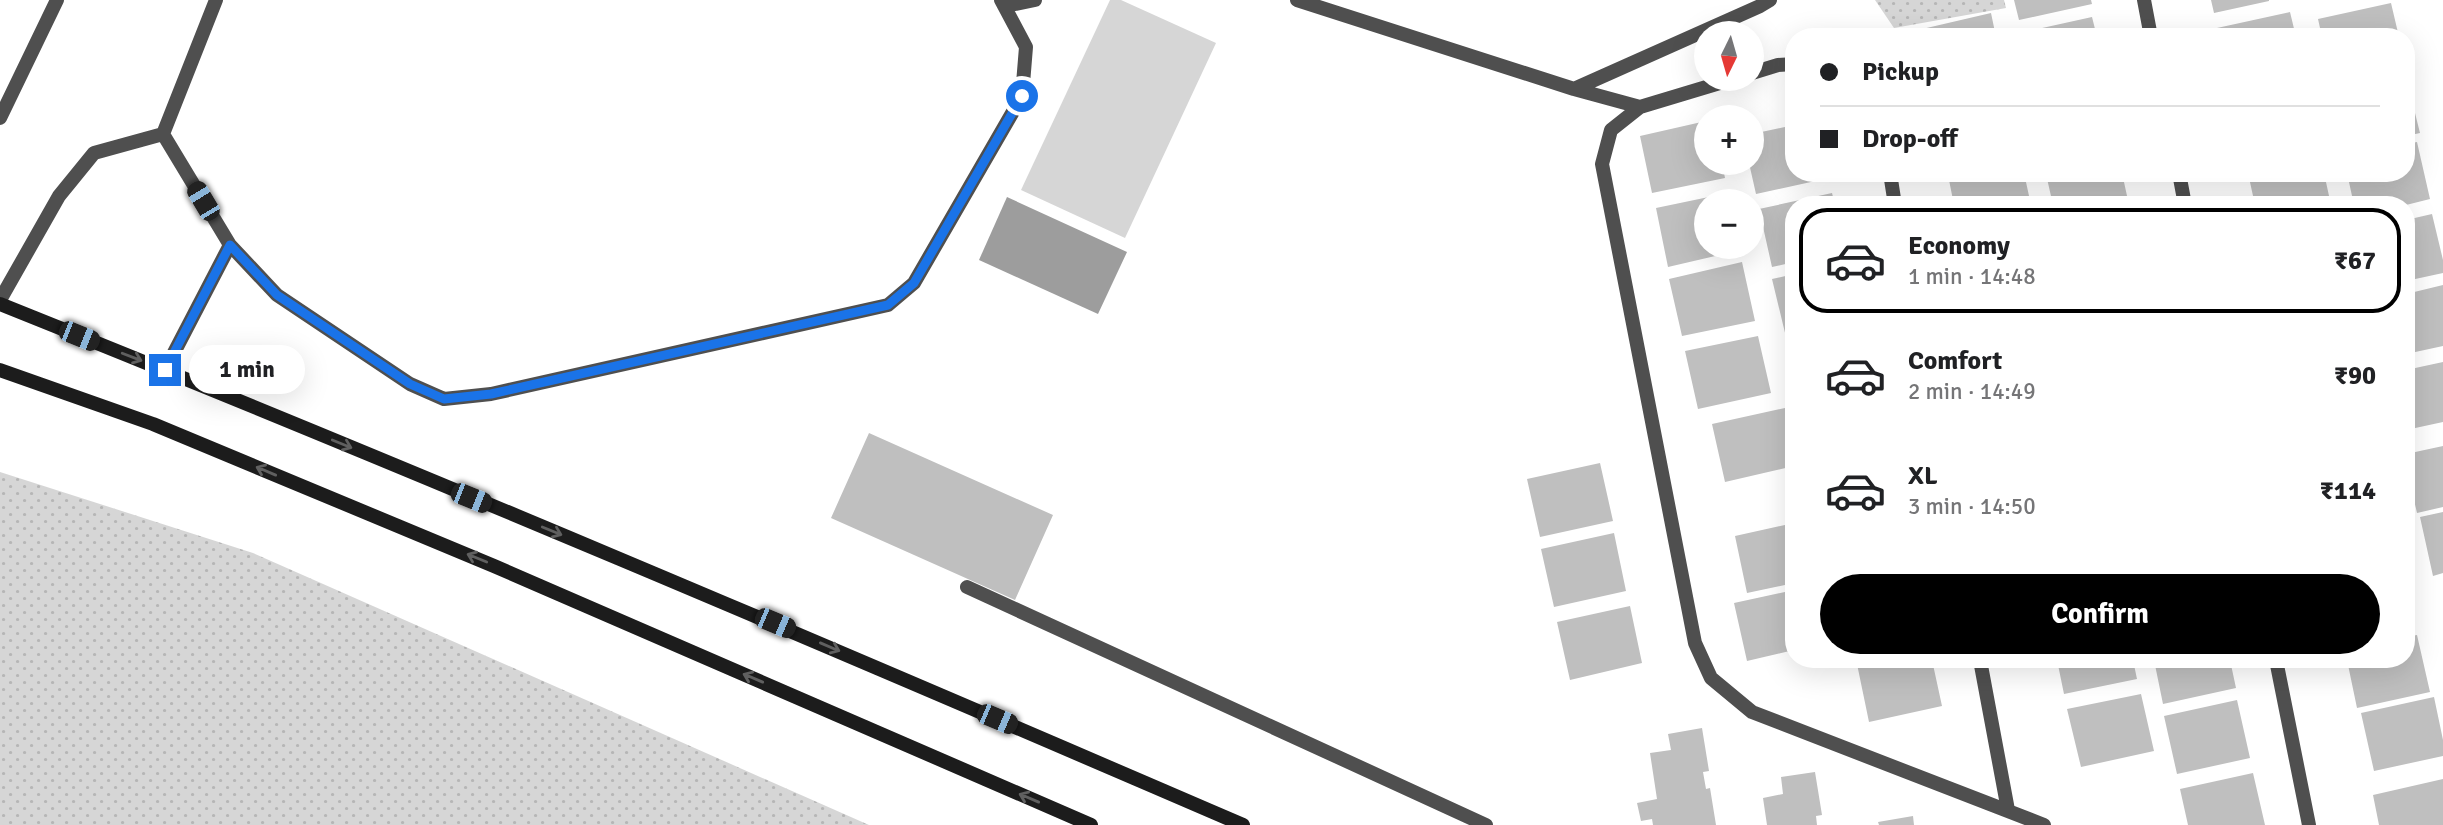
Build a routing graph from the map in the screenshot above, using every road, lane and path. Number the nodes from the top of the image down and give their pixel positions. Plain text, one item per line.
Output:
1 (57, 0) edge
2 (216, 0) edge
3 (1035, 0) edge
4 (1297, 0) edge
5 (1770, 0) edge
6 (2144, 0) edge
7 (1003, 3) edge
8 (2149, 28) edge
9 (1785, 65) edge
10 (1764, 69) edge
11 (1574, 89) junction
12 (1694, 91) edge
13 (1640, 107) junction
14 (0, 118) edge
15 (163, 134) junction
16 (230, 245) junction
17 (0, 302) edge
18 (0, 370) edge
19 (165, 370) junction
20 (967, 587) dead end
21 (1981, 668) edge
22 (2278, 668) edge
23 (2008, 810) junction
24 (1091, 825) edge
25 (1243, 825) edge
26 (1486, 825) edge
27 (2044, 825) edge
28 (2309, 825) edge

1 - 14 street
2 - 15 street
3 - 7 street
4 - 11 street
5 - 11 street
6 - 8 street
7 - 16 street
9 - 10 street
11 - 13 street
12 - 13 street
13 - 23 street
15 - 16 street
15 - 17 street
16 - 19 street
17 -> 19 street
24 -> 18 street
19 -> 25 street
20 - 26 street
21 - 23 street
22 - 28 street
23 - 27 street

